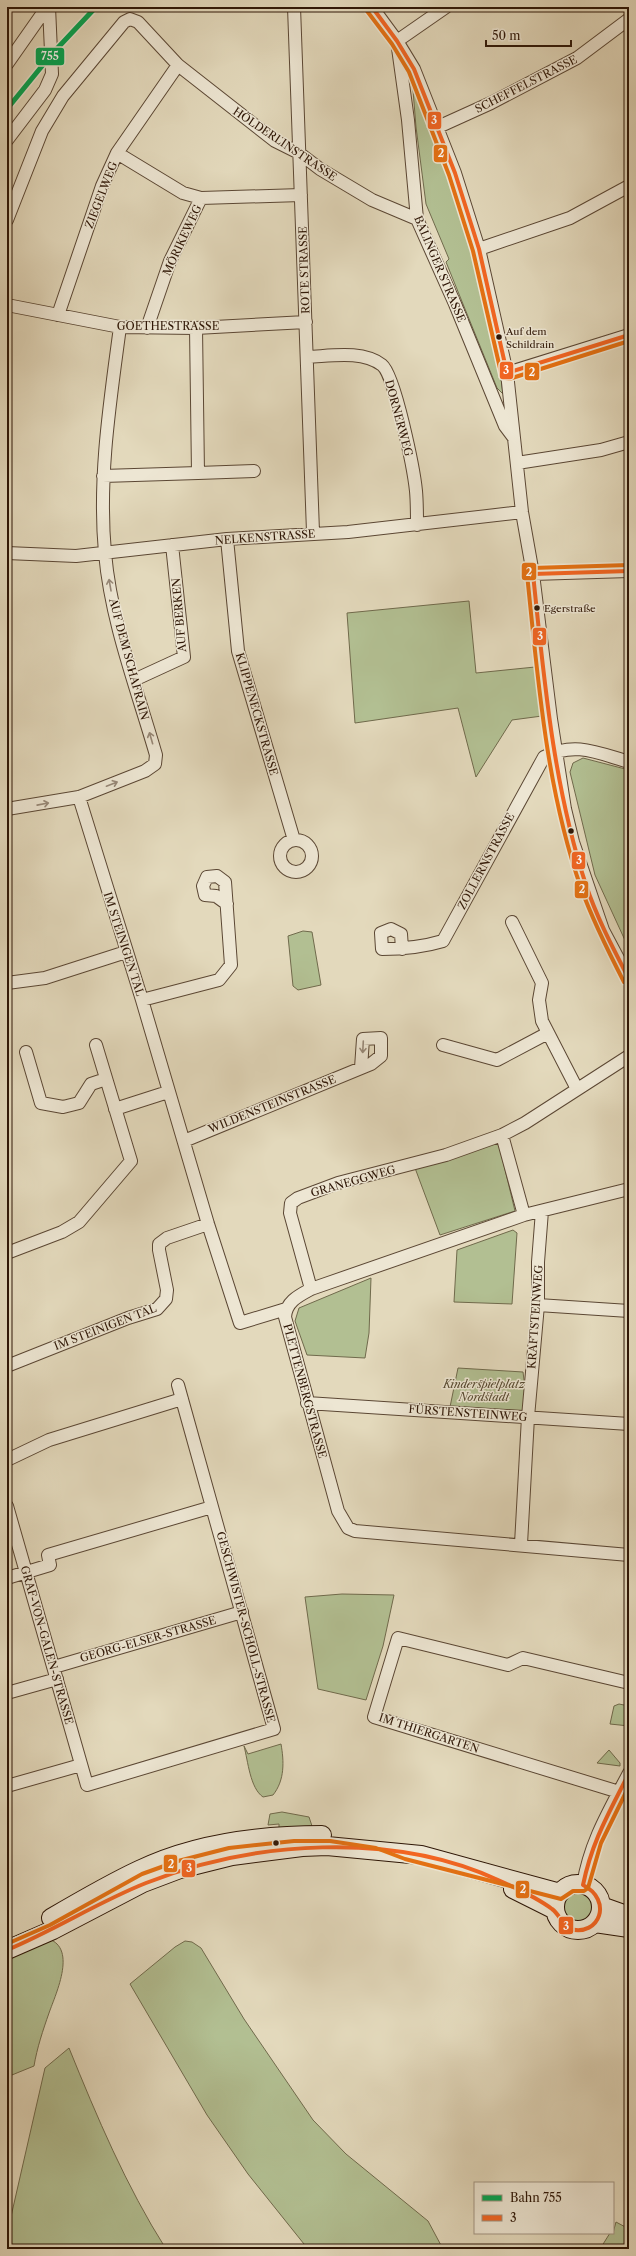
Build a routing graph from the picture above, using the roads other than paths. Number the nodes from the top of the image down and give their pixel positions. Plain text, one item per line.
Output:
1 (48, 7) edge
2 (294, 7) edge
3 (372, 7) edge
4 (446, 7) edge
5 (629, 19) edge
6 (397, 41) junction
7 (7, 64) edge
8 (178, 65) junction
9 (438, 127) junction
10 (7, 140) edge
11 (117, 153) junction
12 (299, 153) junction
13 (629, 186) edge
14 (301, 195) junction
15 (201, 198) junction
16 (417, 219) junction
17 (7, 220) edge
18 (479, 249) junction
19 (7, 305) edge
20 (58, 315) junction
21 (306, 322) junction
22 (120, 327) junction
23 (147, 328) junction
24 (196, 328) junction
25 (629, 335) edge
26 (308, 357) junction
27 (507, 373) junction
28 (514, 438) junction
29 (629, 442) edge
30 (518, 463) junction
31 (254, 471) dead end
32 (198, 473) junction
33 (103, 476) junction
34 (522, 512) junction
35 (417, 524) junction
36 (313, 532) junction
37 (227, 539) junction
38 (172, 545) junction
39 (7, 553) edge
40 (105, 553) junction
41 (629, 571) edge
42 (533, 574) junction
43 (134, 680) junction
44 (556, 750) junction
45 (629, 762) edge
46 (78, 797) junction
47 (7, 809) edge
48 (294, 840) dead end
49 (227, 904) dead end
50 (512, 922) dead end
51 (402, 949) dead end
52 (126, 952) junction
53 (629, 979) edge
54 (7, 983) edge
55 (142, 1000) junction
56 (548, 1033) junction
57 (96, 1045) dead end
58 (443, 1045) dead end
59 (26, 1052) dead end
60 (629, 1056) edge
61 (361, 1068) dead end
62 (106, 1079) junction
63 (577, 1089) junction
64 (168, 1092) junction
65 (115, 1109) junction
66 (502, 1135) junction
67 (184, 1141) junction
68 (629, 1189) edge
69 (542, 1211) junction
70 (524, 1216) junction
71 (208, 1224) junction
72 (7, 1253) edge
73 (311, 1289) junction
74 (538, 1305) junction
75 (286, 1309) junction
76 (629, 1311) edge
77 (7, 1366) edge
78 (178, 1385) dead end
79 (182, 1399) junction
80 (307, 1403) junction
81 (528, 1417) junction
82 (629, 1424) edge
83 (7, 1460) edge
84 (7, 1506) edge
85 (212, 1507) junction
86 (521, 1544) junction
87 (629, 1555) edge
88 (26, 1572) junction
89 (7, 1578) edge
90 (242, 1612) junction
91 (56, 1673) junction
92 (629, 1682) edge
93 (7, 1693) edge
94 (81, 1765) junction
95 (629, 1773) edge
96 (87, 1785) joint
97 (7, 1786) edge
98 (624, 1794) edge
99 (407, 1853) junction
100 (583, 1885) junction
101 (558, 1902) junction
102 (601, 1906) junction
103 (629, 1916) edge
104 (594, 1923) junction
105 (629, 1928) edge
106 (7, 1938) edge
107 (7, 1950) edge

1 - 7 street
1 - 10 street
2 - 12 street, ROTE STRASSE
3 - 6 street, BALINGER STRASSE
4 - 6 street
5 - 9 street, SCHEFFELSTRASSE
6 - 9 street, BALINGER STRASSE
6 - 16 street, BALINGER STRASSE
8 - 11 street, ZIEGELWEG
8 - 12 street, HÖLDERLINSTRASSE
8 - 17 street, HÖLDERLINSTRASSE
9 - 18 street, BALINGER STRASSE
11 - 15 street
11 - 20 street, ZIEGELWEG
12 - 14 street, ROTE STRASSE
12 - 16 street, HÖLDERLINSTRASSE
13 - 18 street
14 - 15 street
14 - 21 street, ROTE STRASSE
15 - 23 street, MÖRIKEWEG
16 - 28 street, BALINGER STRASSE
18 - 27 street, BALINGER STRASSE
19 - 20 street, GOETHESTRASSE
20 - 22 street, GOETHESTRASSE
21 - 24 street, GOETHESTRASSE
21 - 26 street, ROTE STRASSE
22 - 23 street, GOETHESTRASSE
22 - 33 street, AUF DEM SCHAFRAIN
23 - 24 street, GOETHESTRASSE
24 - 32 street
25 - 27 street
26 - 35 street, DORNERWEG
26 - 36 street, ROTE STRASSE
27 - 28 street, BALINGER STRASSE
28 - 30 street, BALINGER STRASSE
29 - 30 street
30 - 34 street, BALINGER STRASSE
31 - 32 street
32 - 33 street
33 - 40 street, AUF DEM SCHAFRAIN
34 - 35 street, NELKENSTRASSE
34 - 42 street, BALINGER STRASSE
35 - 36 street, NELKENSTRASSE
36 - 37 street, NELKENSTRASSE
37 - 38 street, NELKENSTRASSE
37 - 48 street, KLIPPENECKSTRASSE
38 - 40 street, NELKENSTRASSE
38 - 43 street, AUF BERKEN
39 - 40 street, NELKENSTRASSE
43 -> 40 street, AUF DEM SCHAFRAIN
41 - 42 street
42 - 44 street, BALINGER STRASSE
46 -> 43 street, AUF DEM SCHAFRAIN
44 - 45 street
44 - 51 street, ZOLLERNSTRASSE
44 - 53 street, BALINGER STRASSE
47 -> 46 street
46 - 52 street, IM STEINIGEN TAL
49 - 55 street
50 - 56 street
52 - 54 street
52 - 55 street, IM STEINIGEN TAL
55 - 64 street, IM STEINIGEN TAL
56 - 58 street
56 - 63 street
57 - 62 street
59 - 62 street
60 - 63 street, GRANEGGWEG
61 - 67 street, WILDENSTEINSTRASSE
62 - 65 street
63 - 66 street, GRANEGGWEG
64 - 65 street
64 - 67 street, IM STEINIGEN TAL
65 - 72 street
66 - 70 street
66 - 73 street, GRANEGGWEG
67 - 71 street, IM STEINIGEN TAL
68 - 69 street, PLETTENBERGSTRASSE
69 - 70 street, PLETTENBERGSTRASSE
69 - 74 street, KRAFTSTEINWEG
70 - 73 street, PLETTENBERGSTRASSE
71 - 75 street, IM STEINIGEN TAL
71 - 77 street, IM STEINIGEN TAL
73 - 75 street, PLETTENBERGSTRASSE
74 - 76 street
74 - 81 street, KRAFTSTEINWEG
75 - 80 street, PLETTENBERGSTRASSE
78 - 79 street, GESCHWISTER-SCHOLL-STRASSE
79 - 83 street
79 - 85 street, GESCHWISTER-SCHOLL-STRASSE
80 - 81 street, FÜRSTENSTEINWEG
80 - 86 street, PLETTENBERGSTRASSE
81 - 82 street, FÜRSTENSTEINWEG
81 - 86 street, KRAFTSTEINWEG
84 - 88 street, GRAF-VON-GALEN-STRASSE
85 - 88 street
85 - 90 street, GESCHWISTER-SCHOLL-STRASSE
86 - 87 street, PLETTENBERGSTRASSE
88 - 89 street
88 - 91 street, GRAF-VON-GALEN-STRASSE
90 - 91 street, GEORG-ELSER-STRASSE
90 - 96 street, GESCHWISTER-SCHOLL-STRASSE
91 - 93 street, GEORG-ELSER-STRASSE
91 - 94 street, GRAF-VON-GALEN-STRASSE
92 - 98 street, IM THIERGARTEN
94 - 96 street, GRAF-VON-GALEN-STRASSE
94 - 97 street
95 - 98 street
98 - 100 street
99 - 101 street
99 - 106 street
99 - 107 street
100 - 101 street
100 - 102 street
101 - 104 street
102 - 103 street
102 - 104 street
104 - 105 street

